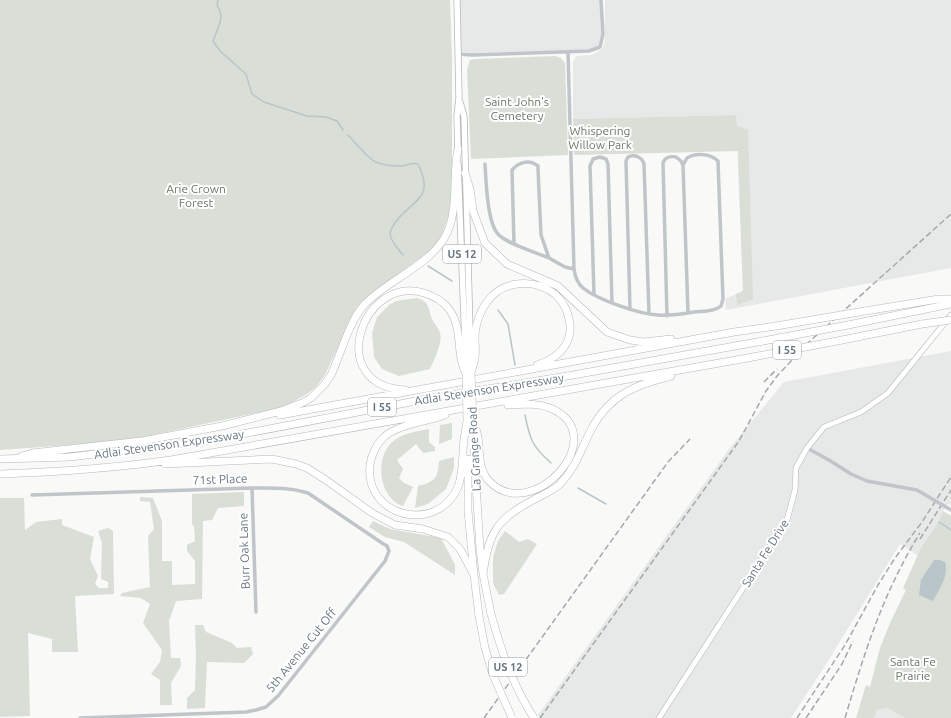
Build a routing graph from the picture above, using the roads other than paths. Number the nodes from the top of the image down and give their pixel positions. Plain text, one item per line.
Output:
1 (457, 0) edge
2 (601, 0) edge
3 (568, 52) junction
4 (458, 54) junction
5 (459, 98) junction
6 (458, 150) junction
7 (485, 164) dead end
8 (683, 166) junction
9 (465, 173) junction
10 (514, 244) junction
11 (549, 258) junction
12 (574, 269) junction
13 (594, 294) junction
14 (951, 299) edge
15 (612, 303) junction
16 (951, 304) edge
17 (630, 309) junction
18 (688, 313) junction
19 (649, 314) junction
20 (951, 315) edge
21 (667, 316) junction
22 (951, 320) edge
23 (734, 332) junction
24 (468, 359) junction
25 (729, 362) junction
26 (468, 373) junction
27 (494, 377) junction
28 (434, 387) junction
29 (488, 405) junction
30 (454, 410) junction
31 (222, 426) junction
32 (471, 438) junction
33 (806, 448) junction
34 (14, 458) junction
35 (0, 459) edge
36 (146, 464) junction
37 (0, 474) edge
38 (252, 488) junction
39 (32, 495) dead end
40 (951, 510) edge
41 (389, 551) joint
42 (474, 574) junction
43 (483, 574) junction
44 (256, 612) dead end
45 (80, 718) edge
46 (512, 718) edge
47 (534, 718) edge
48 (659, 718) edge

1 - 4 main road, US 12
2 - 3 street
3 - 4 street
3 - 12 street
4 - 5 main road, US 12
5 - 6 main road, US 12
5 - 9 main road, US 12
6 - 24 main road, US 12
6 - 31 highway
7 - 10 street
8 - 18 street
8 - 18 street
8 - 21 street
9 - 23 highway
9 - 24 main road, US 12
10 - 11 street
10 - 11 street
11 - 12 street
12 - 13 street
13 - 15 street
13 - 15 street
14 - 23 highway, bridge
15 - 17 street
16 - 34 highway, Adlai Stevenson Expressway / I 55, bridge
17 - 19 street
17 - 19 street
18 - 21 street
19 - 21 street
20 - 33 street, Santa Fe Drive
22 - 25 highway, Adlai Stevenson Expressway / I 55, bridge
23 - 27 highway
24 - 26 highway
24 - 26 highway
24 - 27 highway
24 - 28 highway
25 - 29 highway, Adlai Stevenson Expressway / I 55
25 - 43 highway
26 - 32 highway, La Grange Road / US 12, bridge
27 - 28 highway
28 - 31 highway
29 - 30 highway, Adlai Stevenson Expressway / I 55
29 - 32 highway
30 - 32 highway
30 - 36 highway, Adlai Stevenson Expressway / I 55
31 - 34 highway
32 - 42 highway, La Grange Road / US 12
32 - 43 highway, La Grange Road / US 12
33 - 40 street, bridge
33 - 48 street, Santa Fe Drive
34 - 35 highway, Adlai Stevenson Expressway / I 55
36 - 37 highway, Adlai Stevenson Expressway / I 55
36 - 42 highway
38 - 39 street, 71st Place
38 - 41 street, 71st Place
38 - 44 street, Burr Oak Lane
41 - 45 street, 5th Avenue Cut Off
42 - 46 highway, La Grange Road / US 12, bridge
43 - 47 highway, La Grange Road / US 12, bridge

